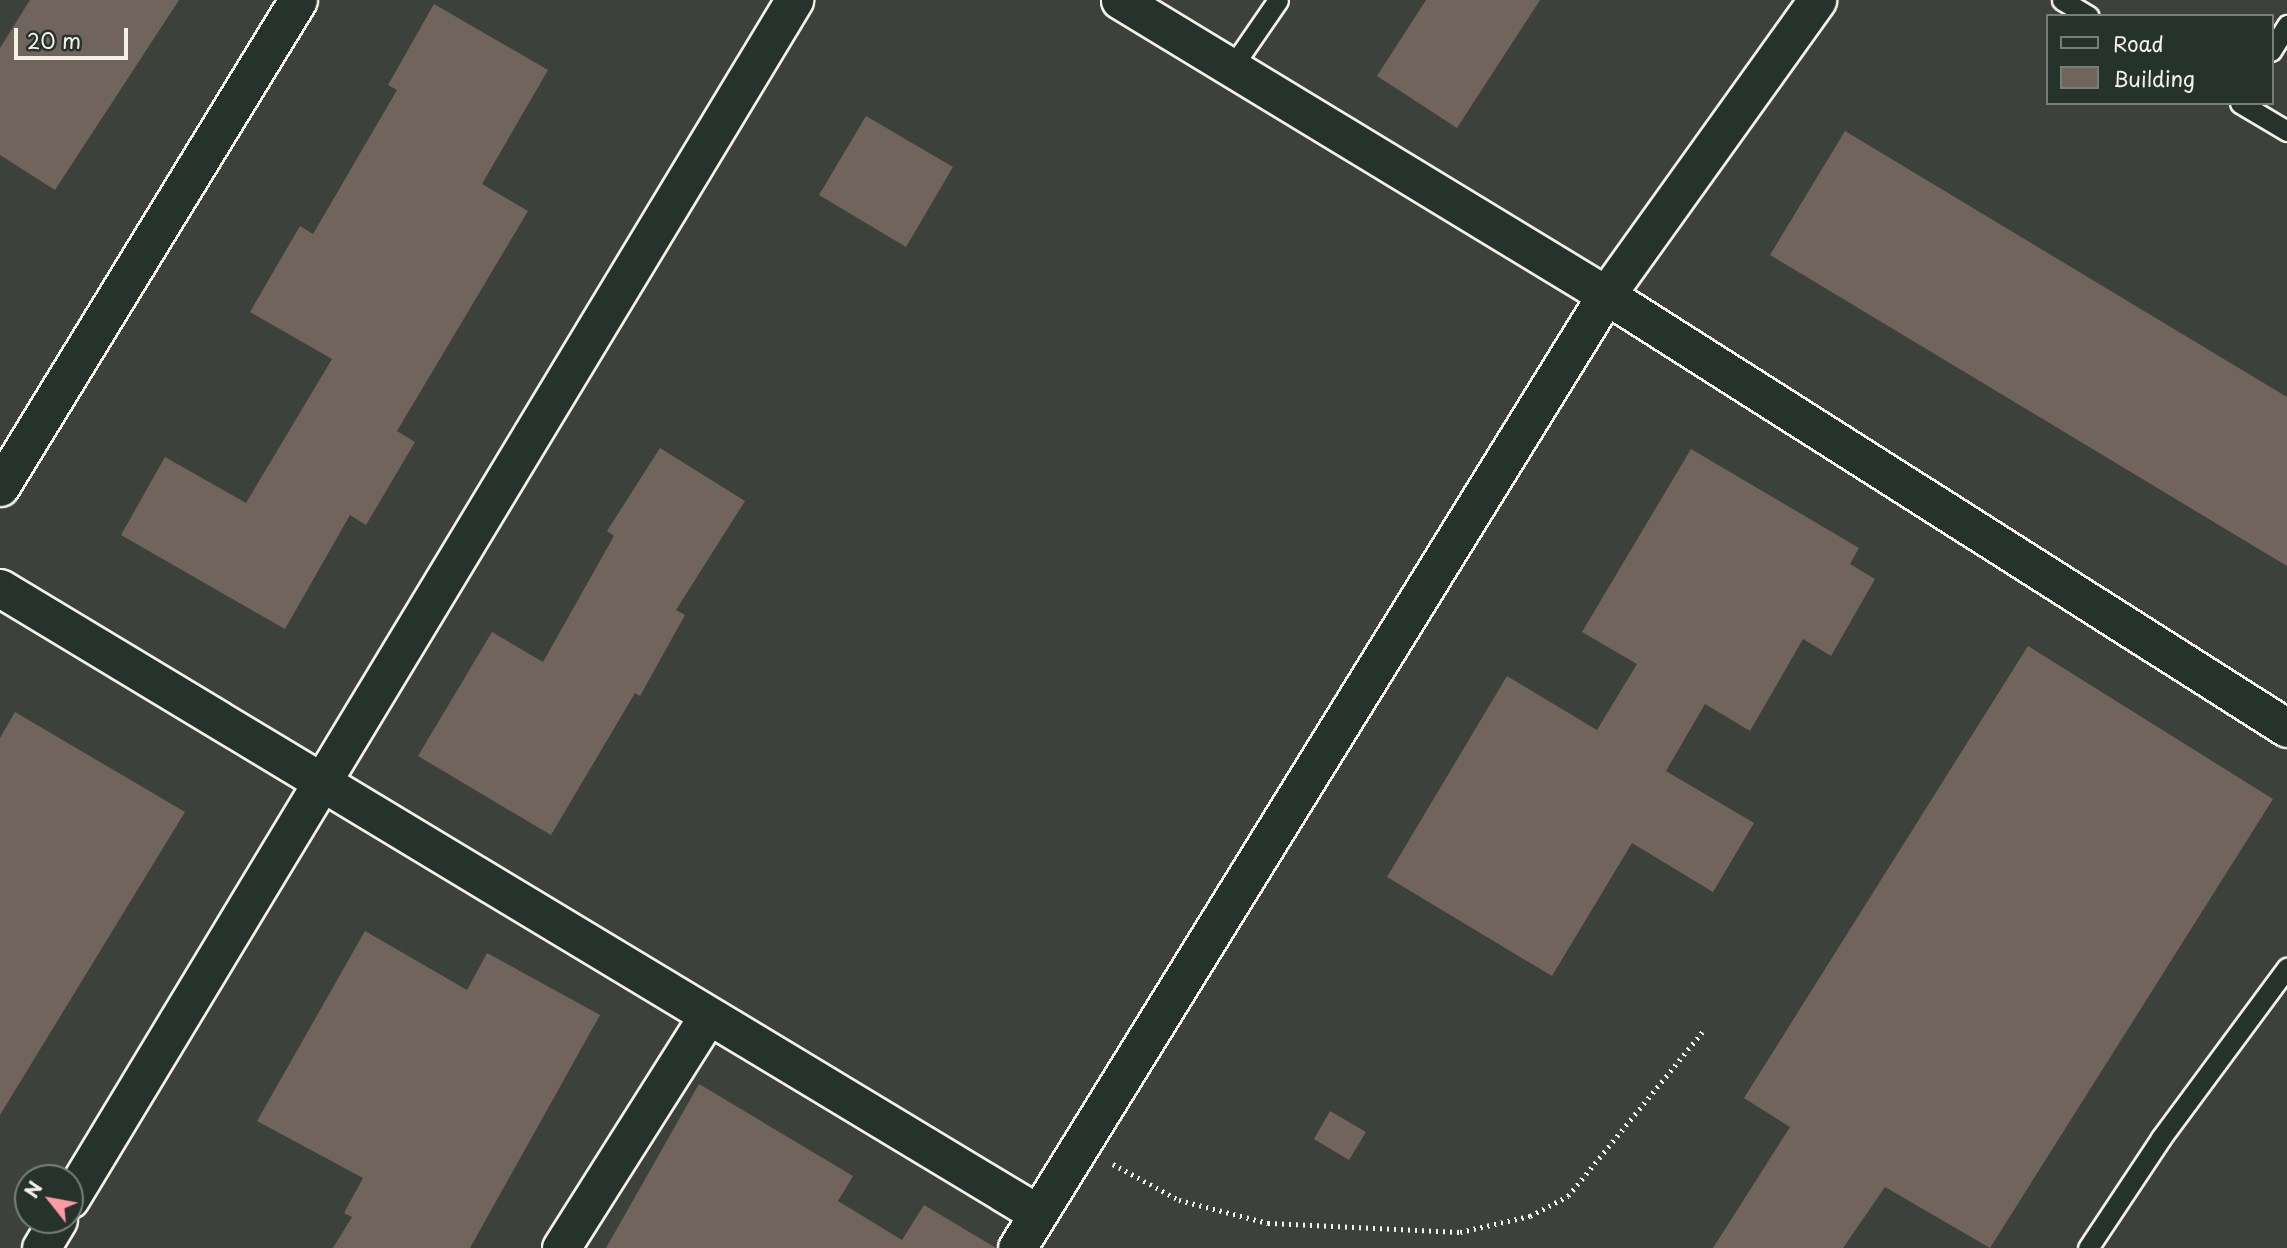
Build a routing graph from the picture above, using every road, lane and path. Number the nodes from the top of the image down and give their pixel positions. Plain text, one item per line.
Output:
1 (298, 0) edge
2 (794, 0) edge
3 (1120, 0) edge
4 (1278, 0) edge
5 (1817, 0) edge
6 (2062, 0) edge
7 (2086, 14) edge
8 (2287, 25) edge
9 (2273, 48) edge
10 (1232, 67) junction
11 (2243, 105) edge
12 (2287, 131) edge
13 (1606, 295) junction
14 (0, 487) edge
15 (0, 588) edge
16 (2287, 728) edge
17 (321, 785) junction
18 (2287, 968) edge
19 (707, 1017) junction
20 (1702, 1032) dead end
21 (1081, 1147) junction
22 (84, 1176) edge
23 (1037, 1213) junction
24 (561, 1248) edge
25 (1017, 1248) edge
26 (2088, 1248) edge

1 - 14 street
2 - 17 street
3 - 10 street
4 - 10 lane
5 - 13 street
6 - 7 lane
8 - 9 lane
10 - 13 street
11 - 12 lane
13 - 16 street
13 - 21 street
15 - 17 street
17 - 19 street
17 - 22 street
18 - 26 lane
19 - 23 street
19 - 24 street
20 - 21 path
21 - 23 street
23 - 25 street

